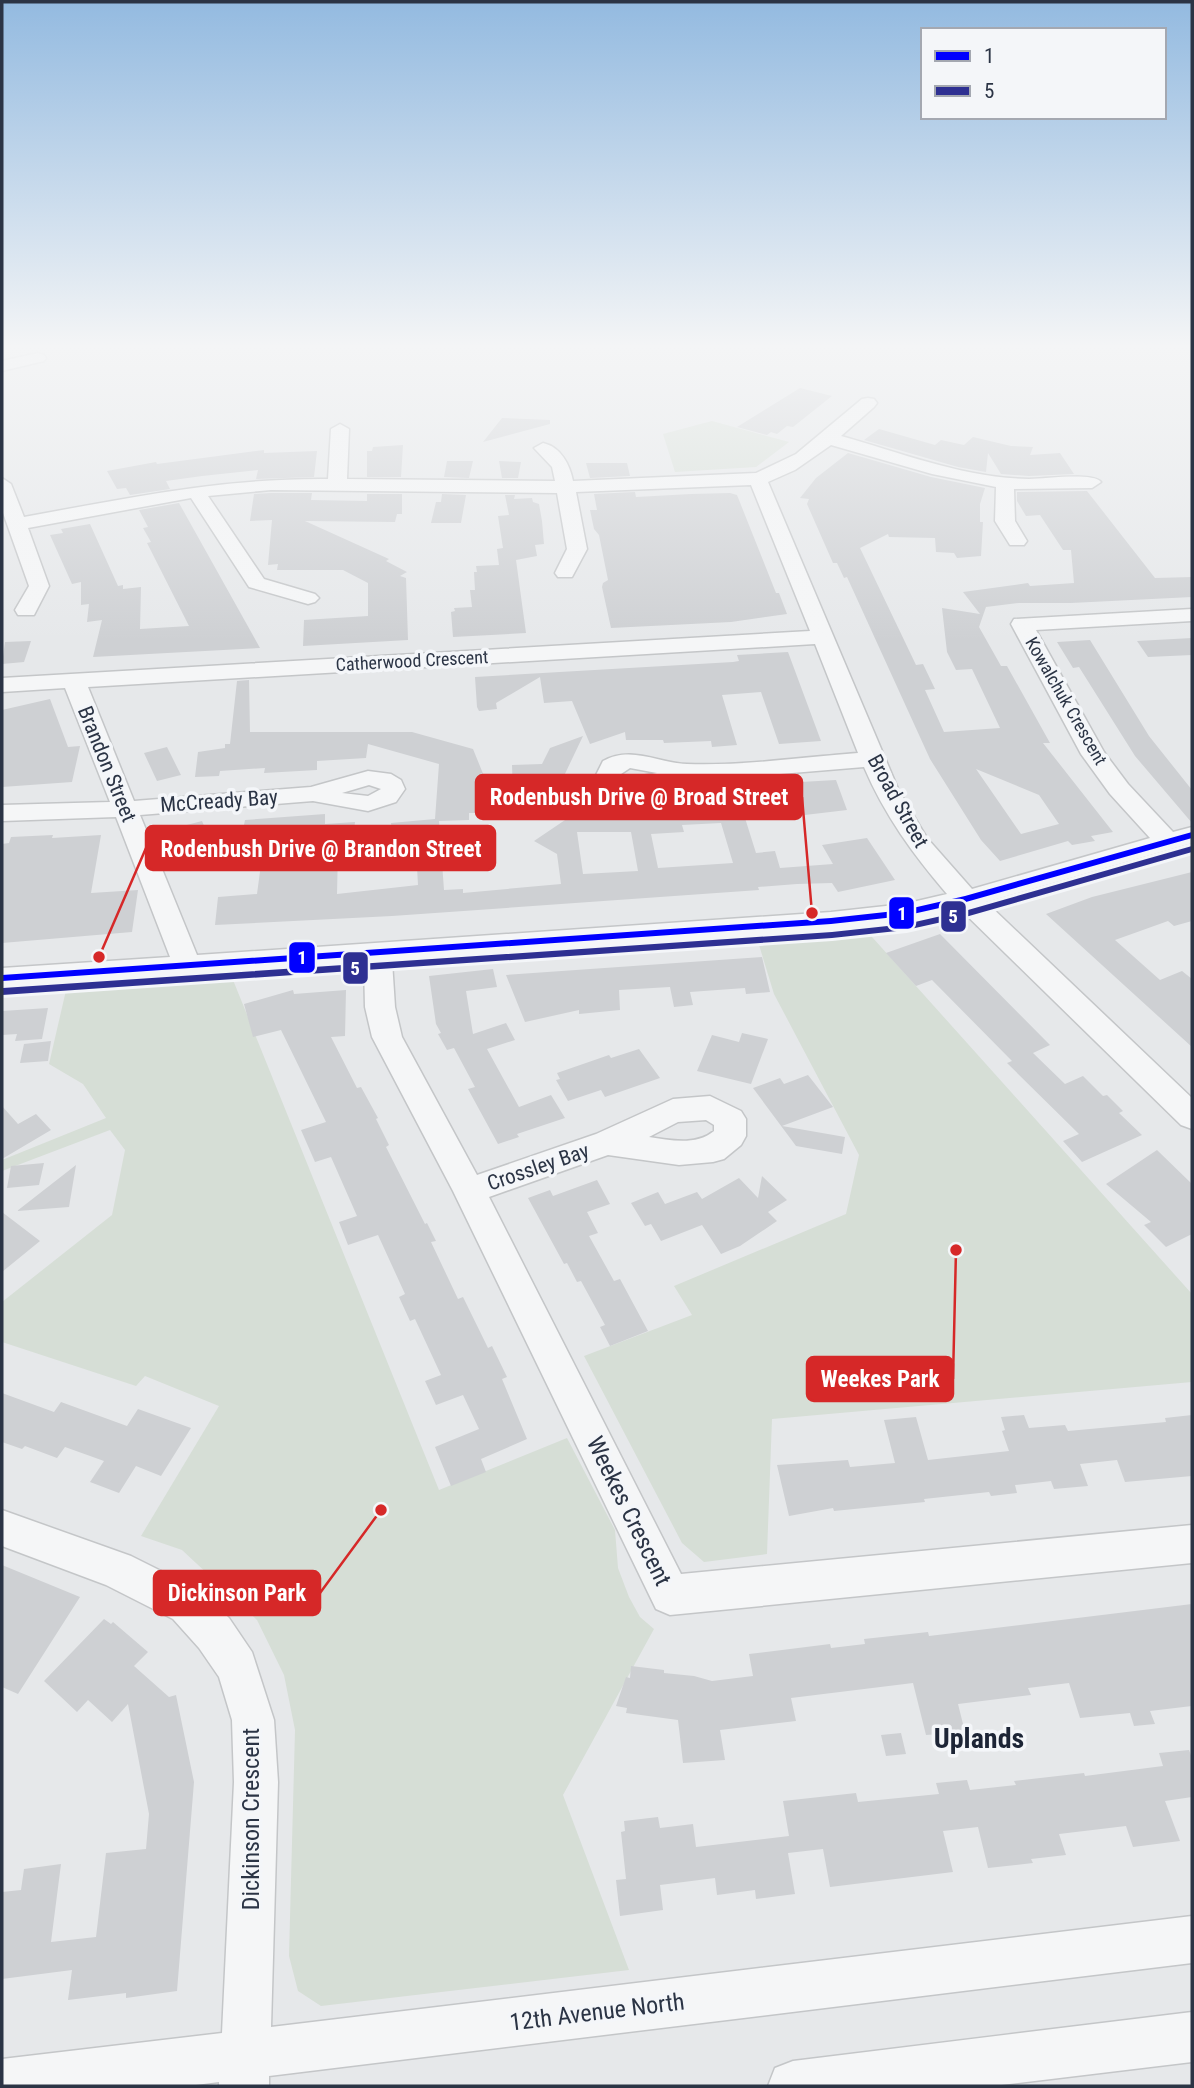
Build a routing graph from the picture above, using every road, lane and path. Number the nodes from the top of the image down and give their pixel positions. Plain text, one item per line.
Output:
1 (339, 446) edge
2 (815, 446) edge
3 (857, 446) edge
4 (543, 448) dead end
5 (758, 479) junction
6 (1092, 482) dead end
7 (1005, 483) junction
8 (2, 484) edge
9 (337, 484) junction
10 (566, 487) junction
11 (196, 491) junction
12 (19, 524) junction
13 (1017, 541) dead end
14 (565, 573) dead end
15 (308, 598) dead end
16 (26, 610) dead end
17 (1192, 615) edge
18 (822, 637) junction
19 (74, 681) junction
20 (2, 685) edge
21 (873, 759) junction
22 (683, 771) dead end
23 (313, 794) dead end
24 (126, 808) junction
25 (2, 813) edge
26 (1180, 839) edge
27 (966, 899) junction
28 (378, 952) junction
29 (187, 964) junction
30 (2, 978) edge
31 (1192, 1117) edge
32 (607, 1143) dead end
33 (469, 1191) junction
34 (2, 1528) edge
35 (1192, 1544) edge
36 (1192, 1940) edge
37 (1192, 2037) edge
38 (245, 2071) edge
39 (2, 2084) edge
40 (793, 2086) edge

1 - 9 street
2 - 5 street
3 - 7 street
4 - 10 street
5 - 10 street
5 - 18 street, Broad Street
6 - 7 street
7 - 13 street
8 - 12 street
9 - 10 street
9 - 11 street
10 - 14 street
11 - 12 street
11 - 15 street
12 - 16 street
17 - 26 street, Kowalchuk Crescent
18 - 19 street, Catherwood Crescent
18 - 21 street, Broad Street
19 - 20 street, Catherwood Crescent
19 - 24 street, Brandon Street
21 - 22 street
21 - 27 street, Broad Street
23 - 24 street, McCready Bay
24 - 25 street, McCready Bay
24 - 29 street, Brandon Street
26 - 27 street
27 - 28 street
27 - 31 street, Broad Street
28 - 29 street
28 - 33 street, Weekes Crescent
29 - 30 street
32 - 33 street, Crossley Bay
33 - 35 street, Weekes Crescent
34 - 38 street, Dickinson Crescent
36 - 38 street, 12th Avenue North
37 - 40 street
38 - 39 street, 12th Avenue North

